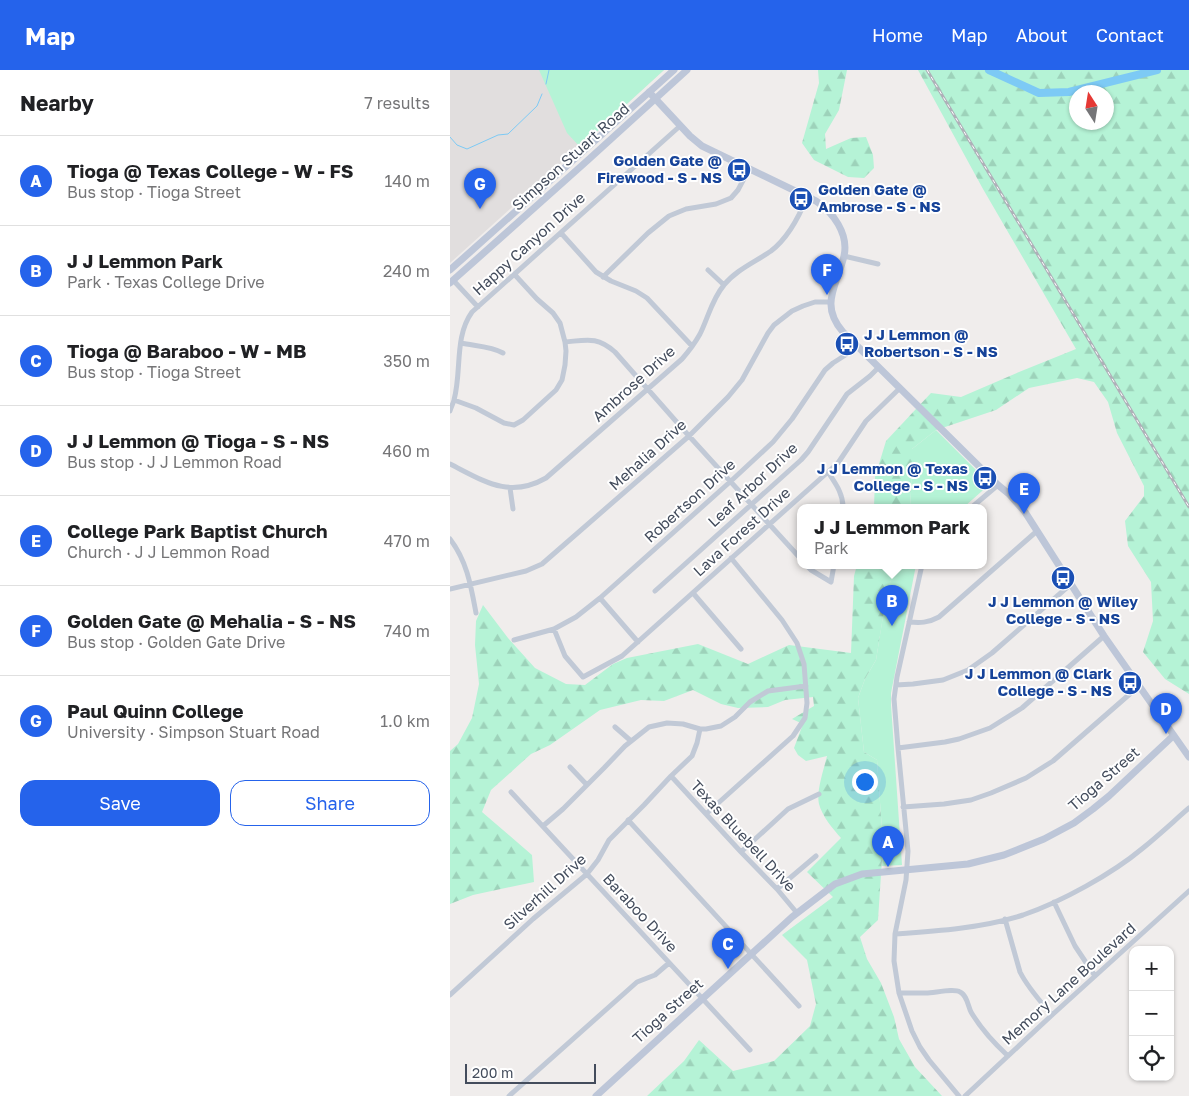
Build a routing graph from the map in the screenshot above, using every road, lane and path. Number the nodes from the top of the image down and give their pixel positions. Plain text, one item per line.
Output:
1 (674, 70) edge
2 (687, 70) edge
3 (649, 92) junction
4 (656, 99) junction
5 (680, 126) junction
6 (581, 153) junction
7 (588, 160) junction
8 (749, 169) junction
9 (807, 197) junction
10 (561, 233) junction
11 (844, 256) junction
12 (878, 264) dead end
13 (450, 270) edge
14 (708, 270) dead end
15 (515, 275) junction
16 (603, 277) junction
17 (451, 280) edge
18 (724, 285) junction
19 (830, 302) junction
20 (478, 307) junction
21 (565, 342) junction
22 (461, 343) junction
23 (692, 346) junction
24 (858, 347) junction
25 (503, 353) dead end
26 (879, 367) junction
27 (450, 373) edge
28 (458, 374) junction
29 (900, 388) junction
30 (648, 390) junction
31 (454, 400) junction
32 (450, 411) edge
33 (689, 436) junction
34 (450, 464) edge
35 (828, 472) junction
36 (731, 481) junction
37 (998, 485) junction
38 (510, 488) junction
39 (751, 504) junction
40 (843, 504) edge
41 (976, 504) edge
42 (513, 509) dead end
43 (770, 524) junction
44 (1037, 531) junction
45 (450, 539) edge
46 (797, 554) edge
47 (732, 558) junction
48 (810, 569) edge
49 (834, 569) edge
50 (921, 569) edge
51 (470, 584) junction
52 (1071, 584) junction
53 (450, 589) edge
54 (655, 591) dead end
55 (692, 593) junction
56 (600, 598) junction
57 (476, 612) dead end
58 (909, 622) junction
59 (554, 629) junction
60 (1104, 636) junction
61 (514, 640) dead end
62 (638, 642) junction
63 (741, 650) dead end
64 (896, 685) junction
65 (806, 686) junction
66 (1139, 686) junction
67 (616, 727) dead end
68 (700, 729) junction
69 (1174, 736) junction
70 (631, 741) junction
71 (898, 748) junction
72 (1189, 757) edge
73 (570, 767) dead end
74 (671, 776) junction
75 (588, 785) junction
76 (511, 792) dead end
77 (819, 794) dead end
78 (903, 807) junction
79 (1189, 808) edge
80 (706, 814) junction
81 (628, 820) junction
82 (543, 826) junction
83 (741, 852) junction
84 (816, 856) dead end
85 (907, 870) junction
86 (587, 874) junction
87 (777, 889) junction
88 (1189, 891) edge
89 (1054, 902) junction
90 (797, 913) junction
91 (1005, 920) junction
92 (895, 934) junction
93 (752, 954) junction
94 (669, 963) junction
95 (1096, 976) junction
96 (899, 993) junction
97 (450, 995) edge
98 (702, 999) junction
99 (799, 1006) dead end
100 (1052, 1015) junction
101 (750, 1050) dead end
102 (1008, 1056) junction
103 (509, 1096) edge
104 (596, 1096) edge
105 (958, 1096) edge
106 (966, 1096) edge

1 - 3 street, Simpson Stuart Road
2 - 4 street, Simpson Stuart Road
3 - 4 street
3 - 6 street, Simpson Stuart Road
4 - 5 street
4 - 7 street, Simpson Stuart Road
5 - 8 street
5 - 10 street, Happy Canyon Drive
6 - 7 street
6 - 13 street, Simpson Stuart Road
7 - 17 street, Simpson Stuart Road
8 - 9 street
8 - 16 street
9 - 11 street
9 - 18 street, Ambrose Drive
10 - 15 street, Happy Canyon Drive
10 - 16 street
11 - 12 street
11 - 19 street
14 - 18 street
15 - 20 street, Happy Canyon Drive
15 - 21 street
16 - 23 street
17 - 20 street
18 - 23 street, Ambrose Drive
19 - 24 street
19 - 33 street, Mehalia Drive
20 - 22 street, Happy Canyon Drive
21 - 30 street
21 - 31 street
22 - 25 street
22 - 28 street, Happy Canyon Drive
23 - 30 street, Ambrose Drive
24 - 26 street
24 - 36 street, Robertson Drive
26 - 29 street
26 - 39 street, Leaf Arbor Drive
27 - 28 street
28 - 31 street, Happy Canyon Drive
29 - 35 street, Lava Forest Drive
29 - 37 street
30 - 33 street
30 - 38 street, Ambrose Drive
31 - 32 street, Happy Canyon Drive
33 - 36 street
33 - 51 street, Mehalia Drive
34 - 38 street, Ambrose Drive
35 - 40 street
35 - 43 street, Lava Forest Drive
36 - 39 street
36 - 56 street, Robertson Drive
37 - 41 street
37 - 44 street
38 - 42 street
39 - 43 street
39 - 54 street, Leaf Arbor Drive
43 - 46 street
43 - 47 street, Lava Forest Drive
44 - 52 street
44 - 58 street
45 - 51 street
47 - 55 street, Lava Forest Drive
47 - 65 street
48 - 49 street
50 - 58 street
51 - 53 street, Mehalia Drive
51 - 57 street
52 - 60 street
52 - 64 street
55 - 62 street, Lava Forest Drive
55 - 63 street
56 - 59 street, Robertson Drive
56 - 62 street
58 - 64 street
59 - 61 street, Robertson Drive
59 - 62 street, Lava Forest Drive
60 - 66 street
60 - 71 street
64 - 71 street
65 - 68 street
65 - 80 street
66 - 69 street
66 - 78 street
67 - 70 street
68 - 70 street
68 - 74 street, Silverhill Drive
69 - 72 street
69 - 85 street, Tioga Street
70 - 75 street
71 - 78 street
73 - 75 street
74 - 80 street, Texas Bluebell Drive
74 - 81 street, Silverhill Drive
75 - 82 street
76 - 82 street, Baraboo Drive
77 - 83 street
78 - 85 street
79 - 89 street
80 - 83 street, Texas Bluebell Drive
81 - 86 street, Silverhill Drive
81 - 93 street
82 - 86 street, Baraboo Drive
83 - 87 street, Texas Bluebell Drive
84 - 87 street
85 - 90 street, Tioga Street
85 - 92 street
86 - 94 street, Baraboo Drive
86 - 97 street, Silverhill Drive
87 - 90 street, Texas Bluebell Drive
88 - 95 street, Memory Lane Boulevard
89 - 91 street
89 - 95 street
90 - 93 street, Tioga Street
91 - 92 street
91 - 100 street
92 - 96 street
93 - 98 street, Tioga Street
93 - 99 street
94 - 98 street, Baraboo Drive
94 - 103 street
95 - 100 street, Memory Lane Boulevard
96 - 102 street
96 - 105 street
98 - 101 street, Baraboo Drive
98 - 104 street, Tioga Street
100 - 102 street, Memory Lane Boulevard
102 - 106 street, Memory Lane Boulevard

